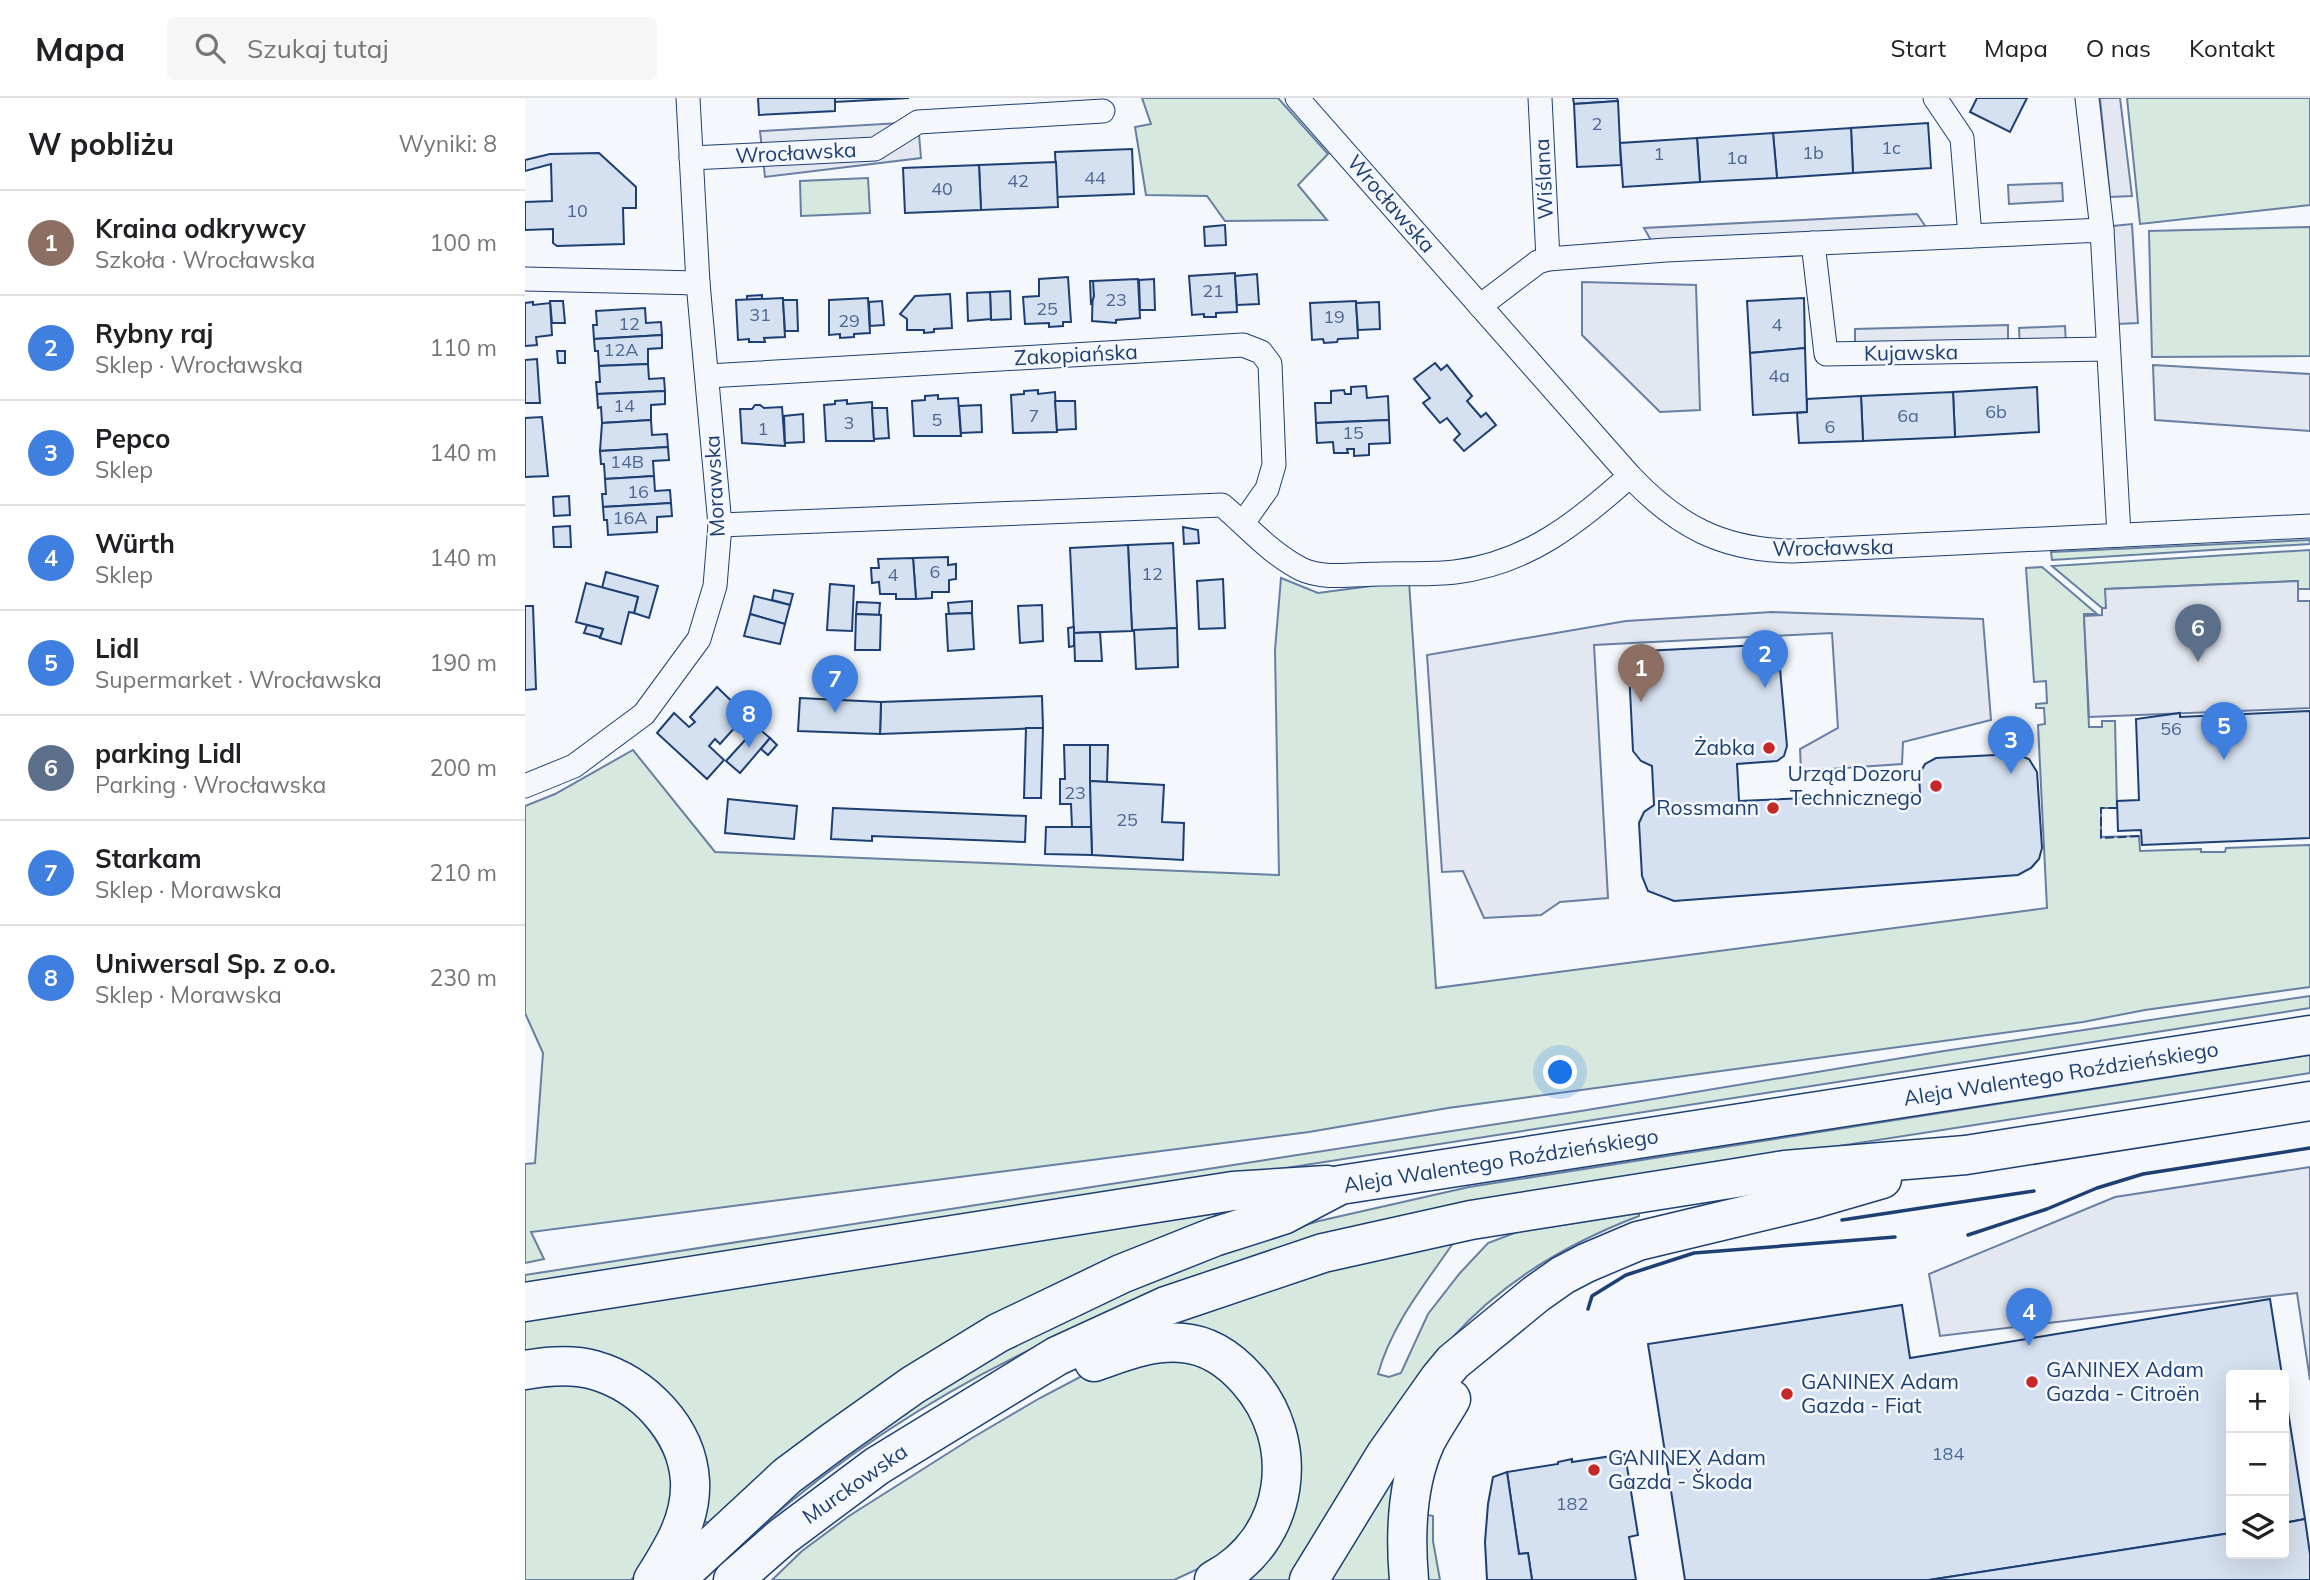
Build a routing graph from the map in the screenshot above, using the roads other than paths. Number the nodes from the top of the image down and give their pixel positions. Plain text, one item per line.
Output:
1 (688, 98) edge
2 (1297, 98) edge
3 (1540, 98) edge
4 (1935, 98) edge
5 (2087, 98) edge
6 (1103, 111) dead end
7 (691, 158) junction
8 (2102, 230) junction
9 (1970, 236) junction
10 (1813, 243) junction
11 (1548, 259) junction
12 (525, 279) edge
13 (698, 283) junction
14 (1480, 306) junction
15 (2108, 349) junction
16 (708, 376) junction
17 (1630, 476) junction
18 (1243, 523) junction
19 (720, 525) junction
20 (2310, 526) edge
21 (2119, 535) junction
22 (525, 786) edge
23 (2310, 1035) edge
24 (2310, 1101) edge
25 (1966, 1155) junction
26 (1340, 1185) junction
27 (525, 1302) edge
28 (1494, 1328) junction
29 (525, 1370) edge
30 (987, 1401) junction
31 (734, 1579) edge
32 (653, 1580) edge
33 (675, 1580) edge
34 (1214, 1580) edge
35 (1309, 1580) edge
36 (1409, 1580) edge

1 - 7 street, Morawska
2 - 14 street, Wrocławska
3 - 11 street, Wiślana
4 - 9 street
5 - 8 street
6 - 7 street, Wrocławska
7 - 13 street, Morawska
8 - 9 street
8 - 15 street
9 - 10 street
10 - 11 street
10 - 15 street, Kujawska
11 - 14 street
12 - 13 street
13 - 16 street, Morawska
14 - 17 street, Wrocławska
15 - 21 street
16 - 18 street, Zakopiańska
16 - 19 street, Morawska
17 - 18 street
17 - 21 street, Wrocławska
18 - 19 street
19 - 22 street, Morawska
20 - 21 street, Wrocławska
23 - 26 highway, Aleja Walentego Roździeńskiego
24 - 25 highway
25 - 28 highway
25 - 30 highway
26 - 27 highway
26 - 33 highway, Aleja Walentego Roździeńskiego
28 - 35 highway
28 - 36 highway
29 - 32 highway
30 - 31 highway, Murckowska
30 - 34 highway

